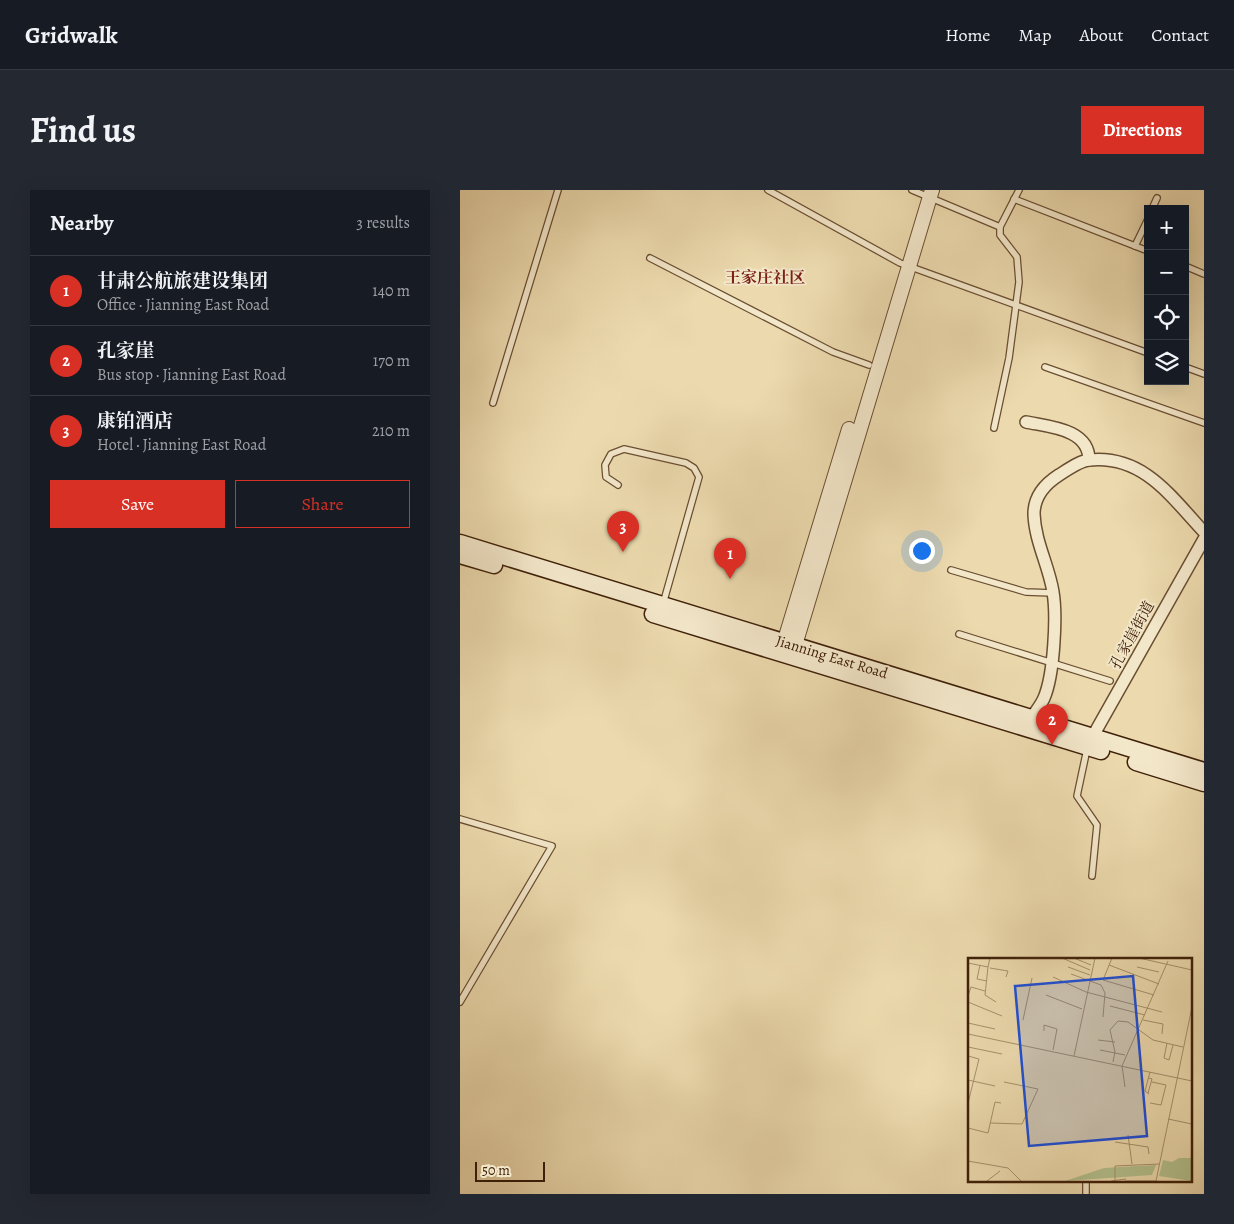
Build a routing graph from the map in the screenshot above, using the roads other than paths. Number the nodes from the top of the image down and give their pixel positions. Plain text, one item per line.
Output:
1 (558, 190) edge
2 (768, 190) edge
3 (1019, 190) edge
4 (924, 193) edge
5 (1157, 198) dead end
6 (1014, 199) junction
7 (1154, 205) edge
8 (1000, 227) junction
9 (1144, 227) edge
10 (1135, 246) junction
11 (1144, 250) edge
12 (650, 258) dead end
13 (904, 265) junction
14 (1189, 268) edge
15 (1204, 274) edge
16 (1016, 306) junction
17 (1144, 352) edge
18 (869, 365) junction
19 (1045, 367) dead end
20 (1189, 368) edge
21 (1204, 374) edge
22 (493, 403) dead end
23 (1026, 422) dead end
24 (1204, 423) edge
25 (994, 428) dead end
26 (1089, 460) junction
27 (618, 485) dead end
28 (1204, 532) edge
29 (1204, 538) edge
30 (460, 543) edge
31 (460, 555) edge
32 (951, 570) dead end
33 (1053, 593) junction
34 (663, 606) junction
35 (959, 634) dead end
36 (787, 650) junction
37 (1052, 662) junction
38 (1110, 681) dead end
39 (1032, 717) junction
40 (1090, 742) junction
41 (1204, 771) edge
42 (1204, 783) edge
43 (460, 819) edge
44 (1092, 876) dead end
45 (460, 1002) edge

1 - 22 lane
2 - 13 lane
3 - 6 lane
4 - 8 lane
4 - 13 street
5 - 7 lane
6 - 8 lane
6 - 10 lane
8 - 16 lane
9 - 10 lane
10 - 11 lane
12 - 18 lane
13 - 16 lane
13 - 18 street
13 - 36 street
14 - 15 lane
16 - 17 lane
16 - 25 lane
18 - 36 street
19 - 24 lane
20 - 21 lane
23 - 26 street
26 - 28 street
26 - 33 street
27 - 34 lane
29 - 40 street, 孔家崖街道
30 - 34 main road, Jianning East Road
31 - 36 main road, Jianning East Road
32 - 33 lane
33 - 37 street
34 - 36 main road, Jianning East Road
35 - 37 lane
36 - 39 main road, Jianning East Road
36 - 40 main road, Jianning East Road
37 - 38 lane
37 - 39 street
39 - 40 main road, Jianning East Road
40 - 41 main road, Jianning East Road
40 - 42 main road, Jianning East Road
40 - 44 lane
43 - 45 lane

